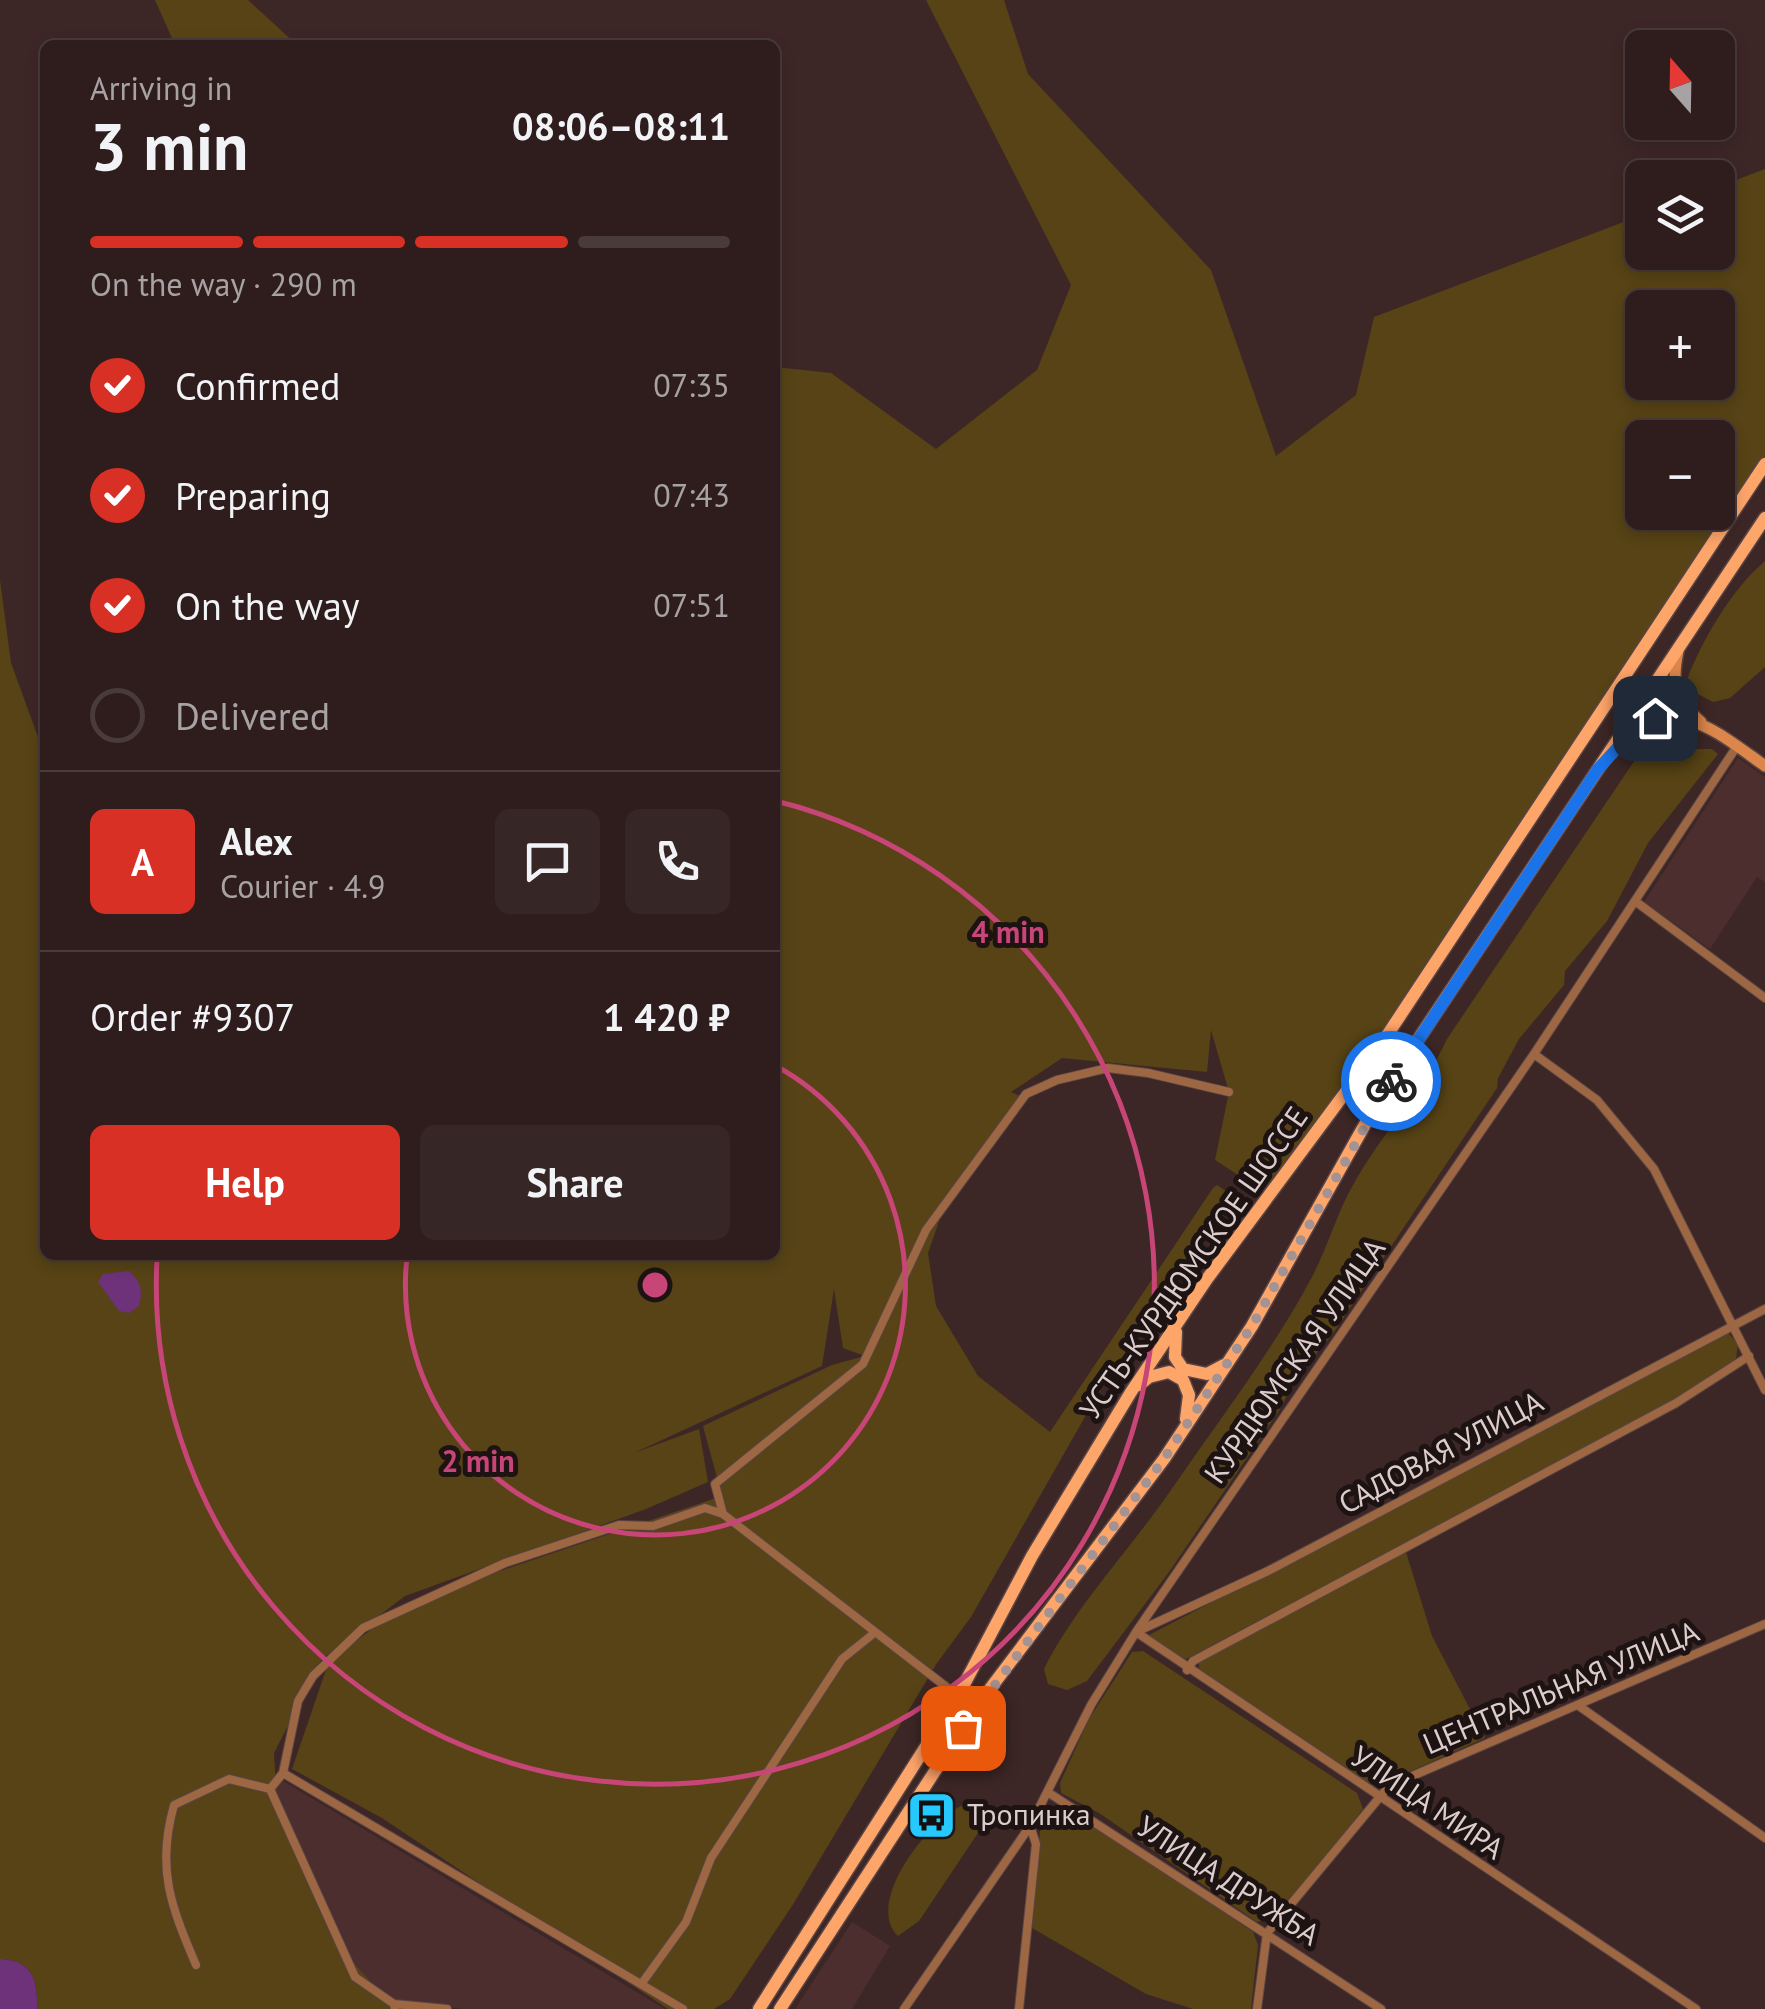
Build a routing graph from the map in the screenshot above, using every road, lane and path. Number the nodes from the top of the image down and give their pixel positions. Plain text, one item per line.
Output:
1 (1765, 464) edge
2 (1765, 518) edge
3 (1678, 649) junction
4 (1708, 728) junction
5 (1737, 746) junction
6 (1765, 766) edge
7 (1598, 769) junction
8 (1635, 901) junction
9 (1765, 998) edge
10 (1534, 1054) junction
11 (1229, 1092) dead end
12 (1765, 1309) edge
13 (1179, 1320) junction
14 (1736, 1325) junction
15 (1749, 1356) junction
16 (1226, 1363) junction
17 (1765, 1390) edge
18 (1131, 1392) junction
19 (1185, 1426) junction
20 (723, 1514) junction
21 (1765, 1624) edge
22 (1136, 1632) junction
23 (874, 1634) junction
24 (1187, 1670) junction
25 (958, 1696) junction
26 (1579, 1706) junction
27 (282, 1773) junction
28 (270, 1788) junction
29 (1049, 1793) junction
30 (1376, 1796) junction
31 (1030, 1826) junction
32 (1765, 1838) edge
33 (1268, 1933) junction
34 (196, 1965) dead end
35 (642, 1984) junction
36 (394, 2006) edge
37 (446, 2009) edge
38 (683, 2009) edge
39 (759, 2009) edge
40 (780, 2009) edge
41 (904, 2009) edge
42 (1018, 2009) edge
43 (1257, 2009) edge
44 (1382, 2009) edge
45 (1696, 2009) edge

1 - 13 main road, УСТЬ-КУРДЮМСКОЕ ШОССЕ
2 - 3 main road
3 - 4 street
3 - 7 main road
4 - 5 street
4 - 7 street
5 - 6 street
5 - 8 street, КУРДЮМСКАЯ УЛИЦА
7 - 16 main road
8 - 9 street
8 - 10 street, КУРДЮМСКАЯ УЛИЦА
10 - 14 street
10 - 22 street, КУРДЮМСКАЯ УЛИЦА
11 - 20 street
12 - 14 street, САДОВАЯ УЛИЦА
13 - 16 main road
13 - 18 main road, УСТЬ-КУРДЮМСКОЕ ШОССЕ
14 - 15 street
14 - 22 street, САДОВАЯ УЛИЦА
15 - 17 street
15 - 24 street
16 - 19 main road
18 - 19 main road
18 - 25 main road, УСТЬ-КУРДЮМСКОЕ ШОССЕ
19 - 40 main road
20 - 23 street
20 - 27 street
21 - 26 street, ЦЕНТРАЛЬНАЯ УЛИЦА
22 - 24 street, УЛИЦА МИРА
22 - 29 street, КУРДЮМСКАЯ УЛИЦА
23 - 25 street
23 - 35 street
24 - 30 street, УЛИЦА МИРА
25 - 39 main road, УСТЬ-КУРДЮМСКОЕ ШОССЕ
26 - 30 street, ЦЕНТРАЛЬНАЯ УЛИЦА
26 - 32 street
27 - 28 street
27 - 35 street
28 - 34 street
28 - 36 street
29 - 31 street, КУРДЮМСКАЯ УЛИЦА
29 - 33 street, УЛИЦА ДРУЖБА
30 - 33 street
30 - 45 street, УЛИЦА МИРА
31 - 41 street, КУРДЮМСКАЯ УЛИЦА
31 - 42 street
33 - 43 street
33 - 44 street, УЛИЦА ДРУЖБА
35 - 38 street
36 - 37 street

